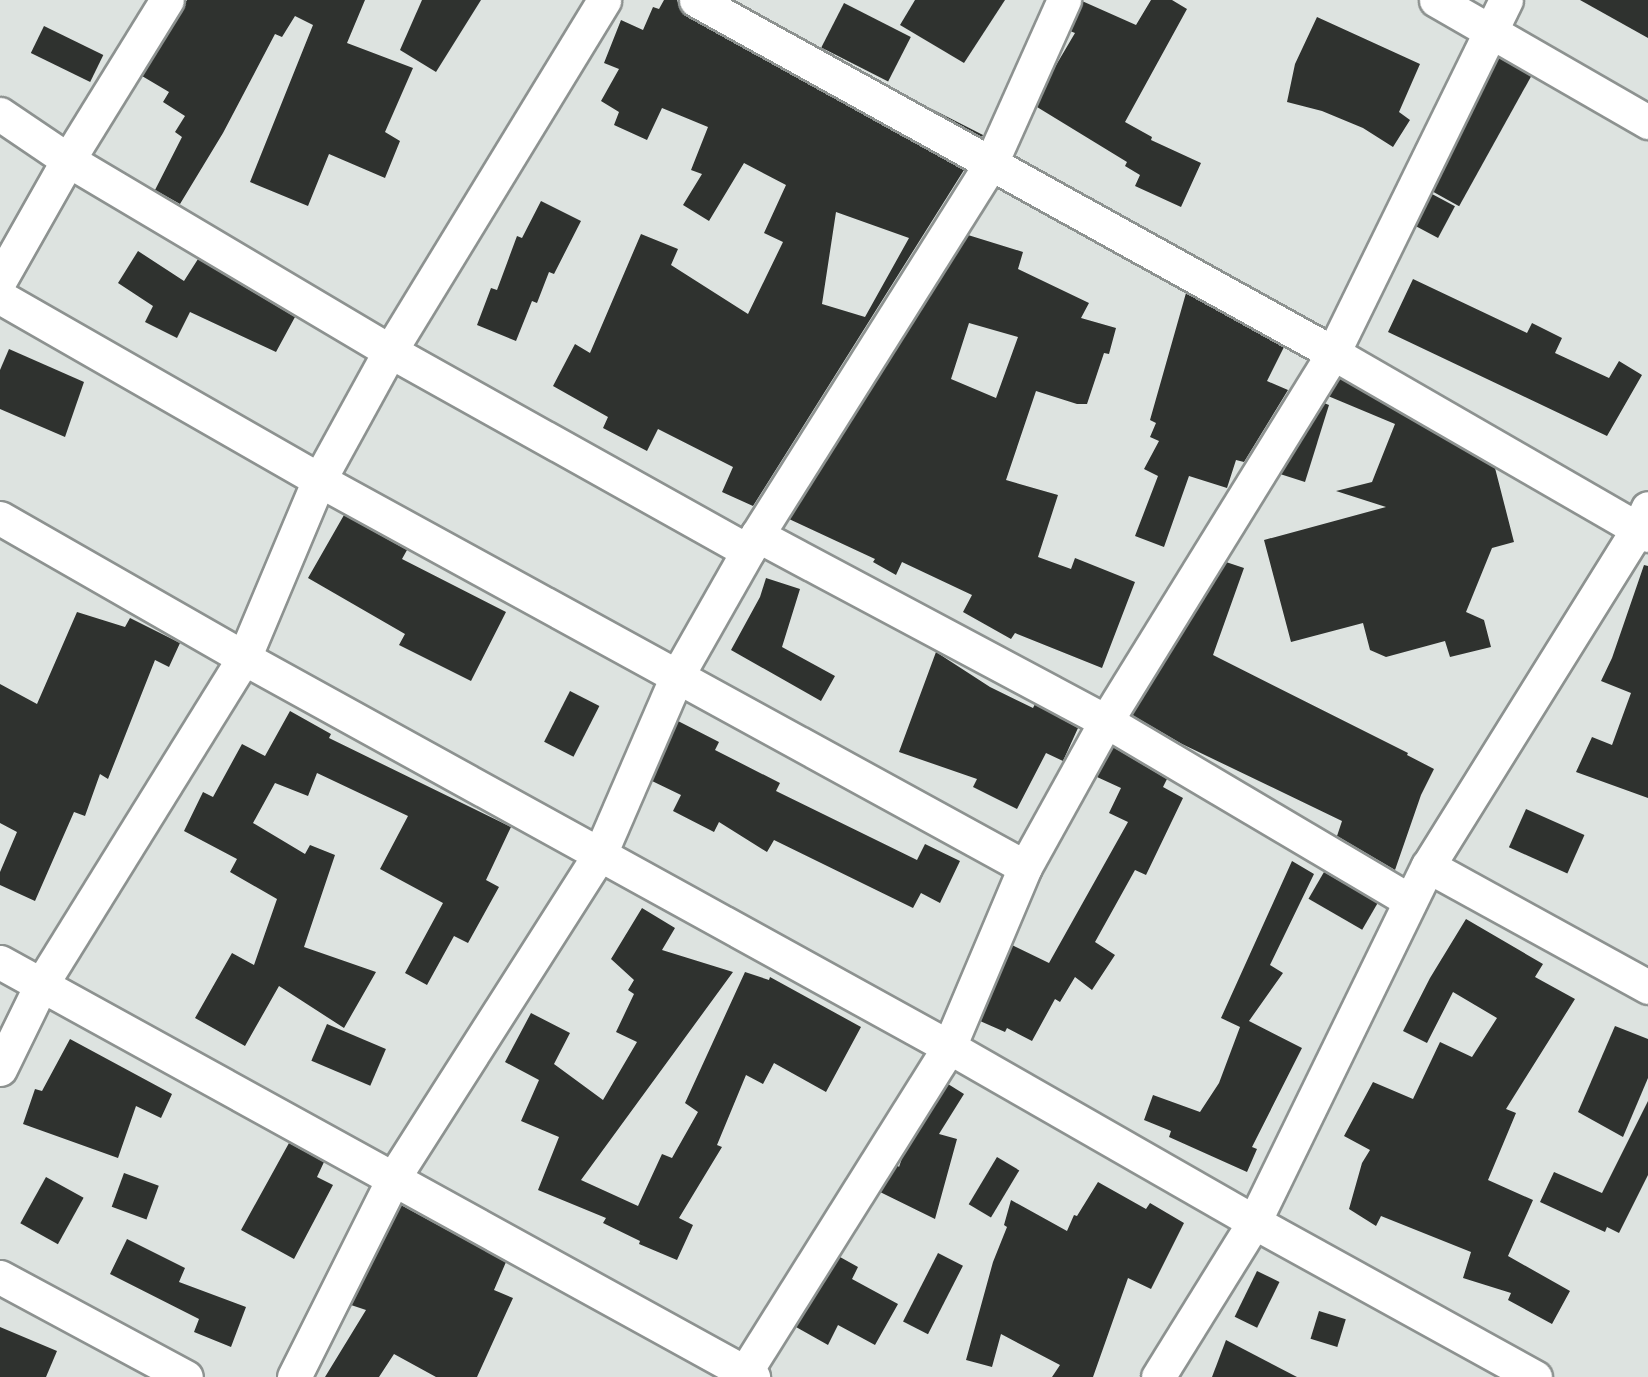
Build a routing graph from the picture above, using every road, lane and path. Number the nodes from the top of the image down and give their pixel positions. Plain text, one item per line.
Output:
1 (167, 0) edge
2 (604, 0) edge
3 (696, 0) edge
4 (1064, 0) edge
5 (1436, 0) edge
6 (1506, 0) edge
7 (1489, 30) junction
8 (0, 114) edge
9 (1648, 122) edge
10 (68, 160) junction
11 (991, 163) junction
12 (0, 280) edge
13 (0, 297) edge
14 (390, 351) junction
15 (1334, 353) junction
16 (319, 480) junction
17 (0, 518) edge
18 (1645, 524) edge
19 (753, 543) junction
20 (244, 658) junction
21 (677, 676) junction
22 (1106, 721) junction
23 (600, 854) junction
24 (1428, 866) junction
25 (1025, 867) junction
26 (1409, 900) junction
27 (0, 962) edge
28 (41, 985) junction
29 (1648, 987) edge
30 (949, 1047) junction
31 (0, 1069) edge
32 (394, 1178) junction
33 (1254, 1222) junction
34 (0, 1277) edge
35 (747, 1375) edge
36 (186, 1377) edge
37 (294, 1377) edge
38 (1158, 1377) edge
39 (1535, 1377) edge

1 - 10 street
2 - 14 street
3 - 11 street
4 - 11 street
5 - 7 street
6 - 7 street
7 - 9 street
7 - 15 street
8 - 10 street
10 - 12 street
10 - 14 street
11 - 15 street
11 - 19 street
13 - 16 street
14 - 16 street
14 - 19 street
15 - 18 street
15 - 22 street
16 - 20 street
16 - 21 street
17 - 20 street
18 - 24 street
19 - 21 street
19 - 22 street
20 - 23 street
20 - 28 street
21 - 23 street
21 - 25 street
22 - 25 street
22 - 26 street
23 - 30 street
23 - 32 street
24 - 26 street
24 - 29 street
25 - 30 street
26 - 33 street
27 - 28 street
28 - 31 street
28 - 32 street
30 - 33 street
30 - 35 street
32 - 35 street
32 - 37 street
33 - 38 street
33 - 39 street
34 - 36 street

